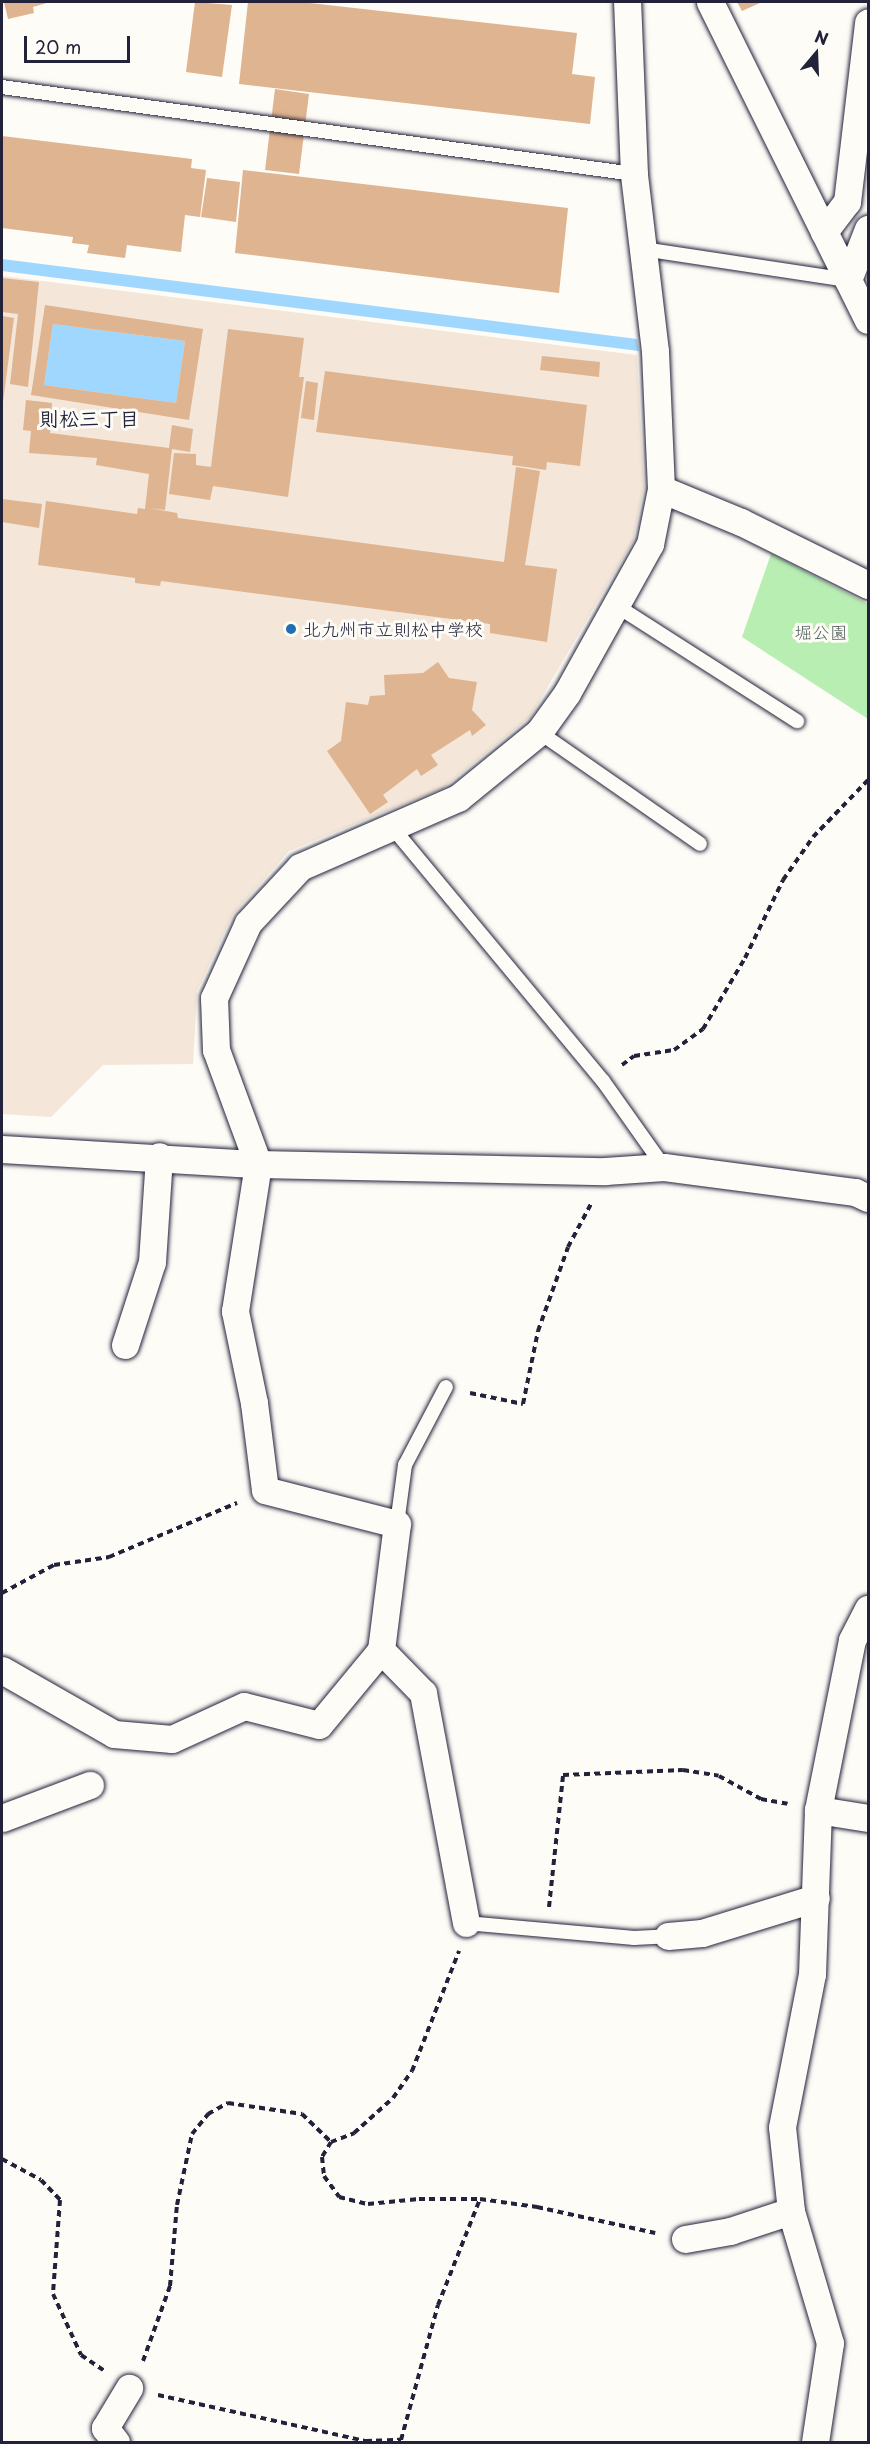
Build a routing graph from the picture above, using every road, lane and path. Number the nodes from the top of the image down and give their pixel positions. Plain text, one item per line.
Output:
1 (627, 2) edge
2 (710, 2) edge
3 (868, 22) edge
4 (2, 87) edge
5 (634, 174) junction
6 (868, 229) edge
7 (824, 232) junction
8 (643, 249) junction
9 (848, 280) junction
10 (868, 320) edge
11 (661, 489) junction
12 (868, 585) edge
13 (618, 606) junction
14 (797, 721) dead end
15 (539, 732) junction
16 (868, 780) edge
17 (392, 826) junction
18 (700, 844) dead end
19 (603, 1081) junction
20 (2, 1149) edge
21 (159, 1156) junction
22 (258, 1164) junction
23 (664, 1167) junction
24 (605, 1171) junction
25 (868, 1198) edge
26 (125, 1345) dead end
27 (446, 1388) joint
28 (265, 1490) junction
29 (397, 1524) junction
30 (2, 1593) edge
31 (868, 1609) edge
32 (381, 1650) junction
33 (2, 1670) edge
34 (90, 1785) dead end
35 (761, 1799) dead end
36 (819, 1810) junction
37 (2, 1818) edge
38 (868, 1818) edge
39 (816, 1898) junction
40 (466, 1923) junction
41 (546, 1932) junction
42 (668, 1936) joint
43 (331, 2142) junction
44 (2, 2159) edge
45 (480, 2199) junction
46 (791, 2211) junction
47 (686, 2239) joint
48 (129, 2388) junction
49 (116, 2442) edge
50 (815, 2442) edge

1 - 5 street
2 - 7 street
3 - 7 street
4 - 5 lane
5 - 8 street
6 - 9 street
7 - 9 street
8 - 9 lane
8 - 11 street
9 - 10 street
11 - 12 street
11 - 13 street
13 - 14 lane
13 - 15 street
15 - 17 street
15 - 18 lane
16 - 19 path
17 - 19 lane
17 - 22 street
19 - 23 lane
20 - 21 street
21 - 22 street
21 - 26 street
22 - 24 street
22 - 28 street
23 - 24 street
23 - 25 street
24 - 27 path
27 - 29 lane
28 - 29 street
28 - 30 path
29 - 32 street
31 - 36 street
32 - 33 street
32 - 40 street
34 - 37 street
35 - 41 path
36 - 38 street
36 - 39 street
39 - 42 street
39 - 46 street
40 - 41 lane
40 - 43 path
41 - 42 lane
43 - 45 path
43 - 48 path
44 - 48 path
45 - 47 path
45 - 48 path
46 - 47 street
46 - 50 street
48 - 49 street

